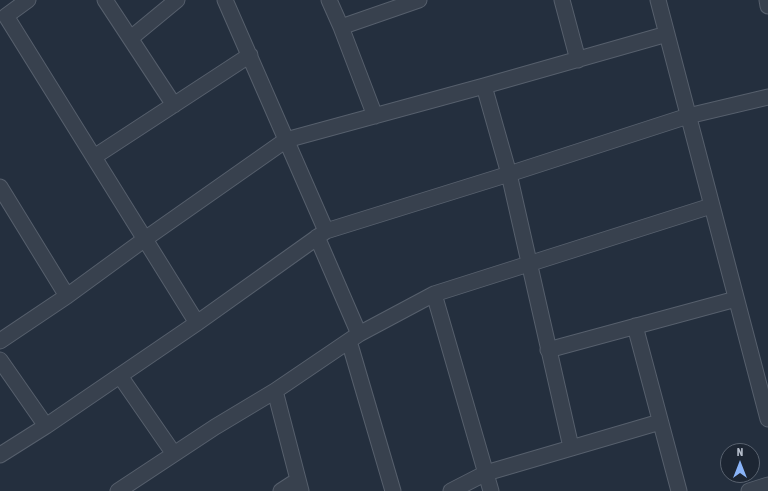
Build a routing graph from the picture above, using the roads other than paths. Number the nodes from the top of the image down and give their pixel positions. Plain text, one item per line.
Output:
1 (28, 0) edge
2 (105, 0) edge
3 (177, 0) edge
4 (225, 0) edge
5 (329, 0) edge
6 (419, 0) edge
7 (562, 0) edge
8 (658, 0) edge
9 (767, 0) edge
10 (768, 6) edge
11 (341, 27) junction
12 (667, 34) junction
13 (131, 38) junction
14 (250, 55) junction
15 (578, 60) junction
16 (484, 86) junction
17 (768, 97) edge
18 (174, 104) junction
19 (375, 116) junction
20 (688, 116) junction
21 (286, 140) junction
22 (94, 157) junction
23 (509, 174) junction
24 (0, 187) edge
25 (711, 206) junction
26 (321, 234) junction
27 (145, 239) junction
28 (529, 264) junction
29 (434, 294) junction
30 (67, 296) junction
31 (736, 299) junction
32 (197, 323) junction
33 (636, 326) junction
34 (354, 337) junction
35 (0, 341) edge
36 (548, 350) junction
37 (0, 360) edge
38 (120, 376) junction
39 (275, 391) junction
40 (768, 419) edge
41 (660, 422) junction
42 (46, 426) junction
43 (571, 447) junction
44 (174, 454) junction
45 (0, 455) edge
46 (486, 473) junction
47 (300, 485) edge
48 (768, 485) edge
49 (118, 491) edge
50 (281, 491) edge
51 (393, 491) edge
52 (451, 491) edge
53 (491, 491) edge
54 (679, 491) edge
55 (749, 491) edge

1 - 22 street
2 - 13 street
3 - 13 street
4 - 14 street
5 - 11 street
6 - 11 street
7 - 15 street
8 - 12 street
9 - 10 street
11 - 19 street
12 - 15 street
12 - 20 street
13 - 18 street
14 - 18 street
14 - 21 street
15 - 16 street
16 - 19 street
16 - 23 street
17 - 20 street
18 - 22 street
19 - 21 street
20 - 23 street
20 - 25 street
21 - 26 street
21 - 27 street
22 - 27 street
23 - 26 street
23 - 28 street
24 - 30 street
25 - 28 street
25 - 31 street
26 - 32 street
26 - 34 street
27 - 30 street
27 - 32 street
28 - 29 street
28 - 36 street
29 - 34 street
29 - 46 street
30 - 35 street
31 - 33 street
31 - 40 street
32 - 38 street
33 - 36 street
33 - 41 street
34 - 39 street
34 - 51 street
36 - 43 street
37 - 42 street
38 - 42 street
38 - 44 street
39 - 44 street
39 - 47 street
41 - 43 street
41 - 54 street
42 - 45 street
43 - 46 street
44 - 49 street
46 - 52 street
46 - 53 street
47 - 50 street
48 - 55 street

